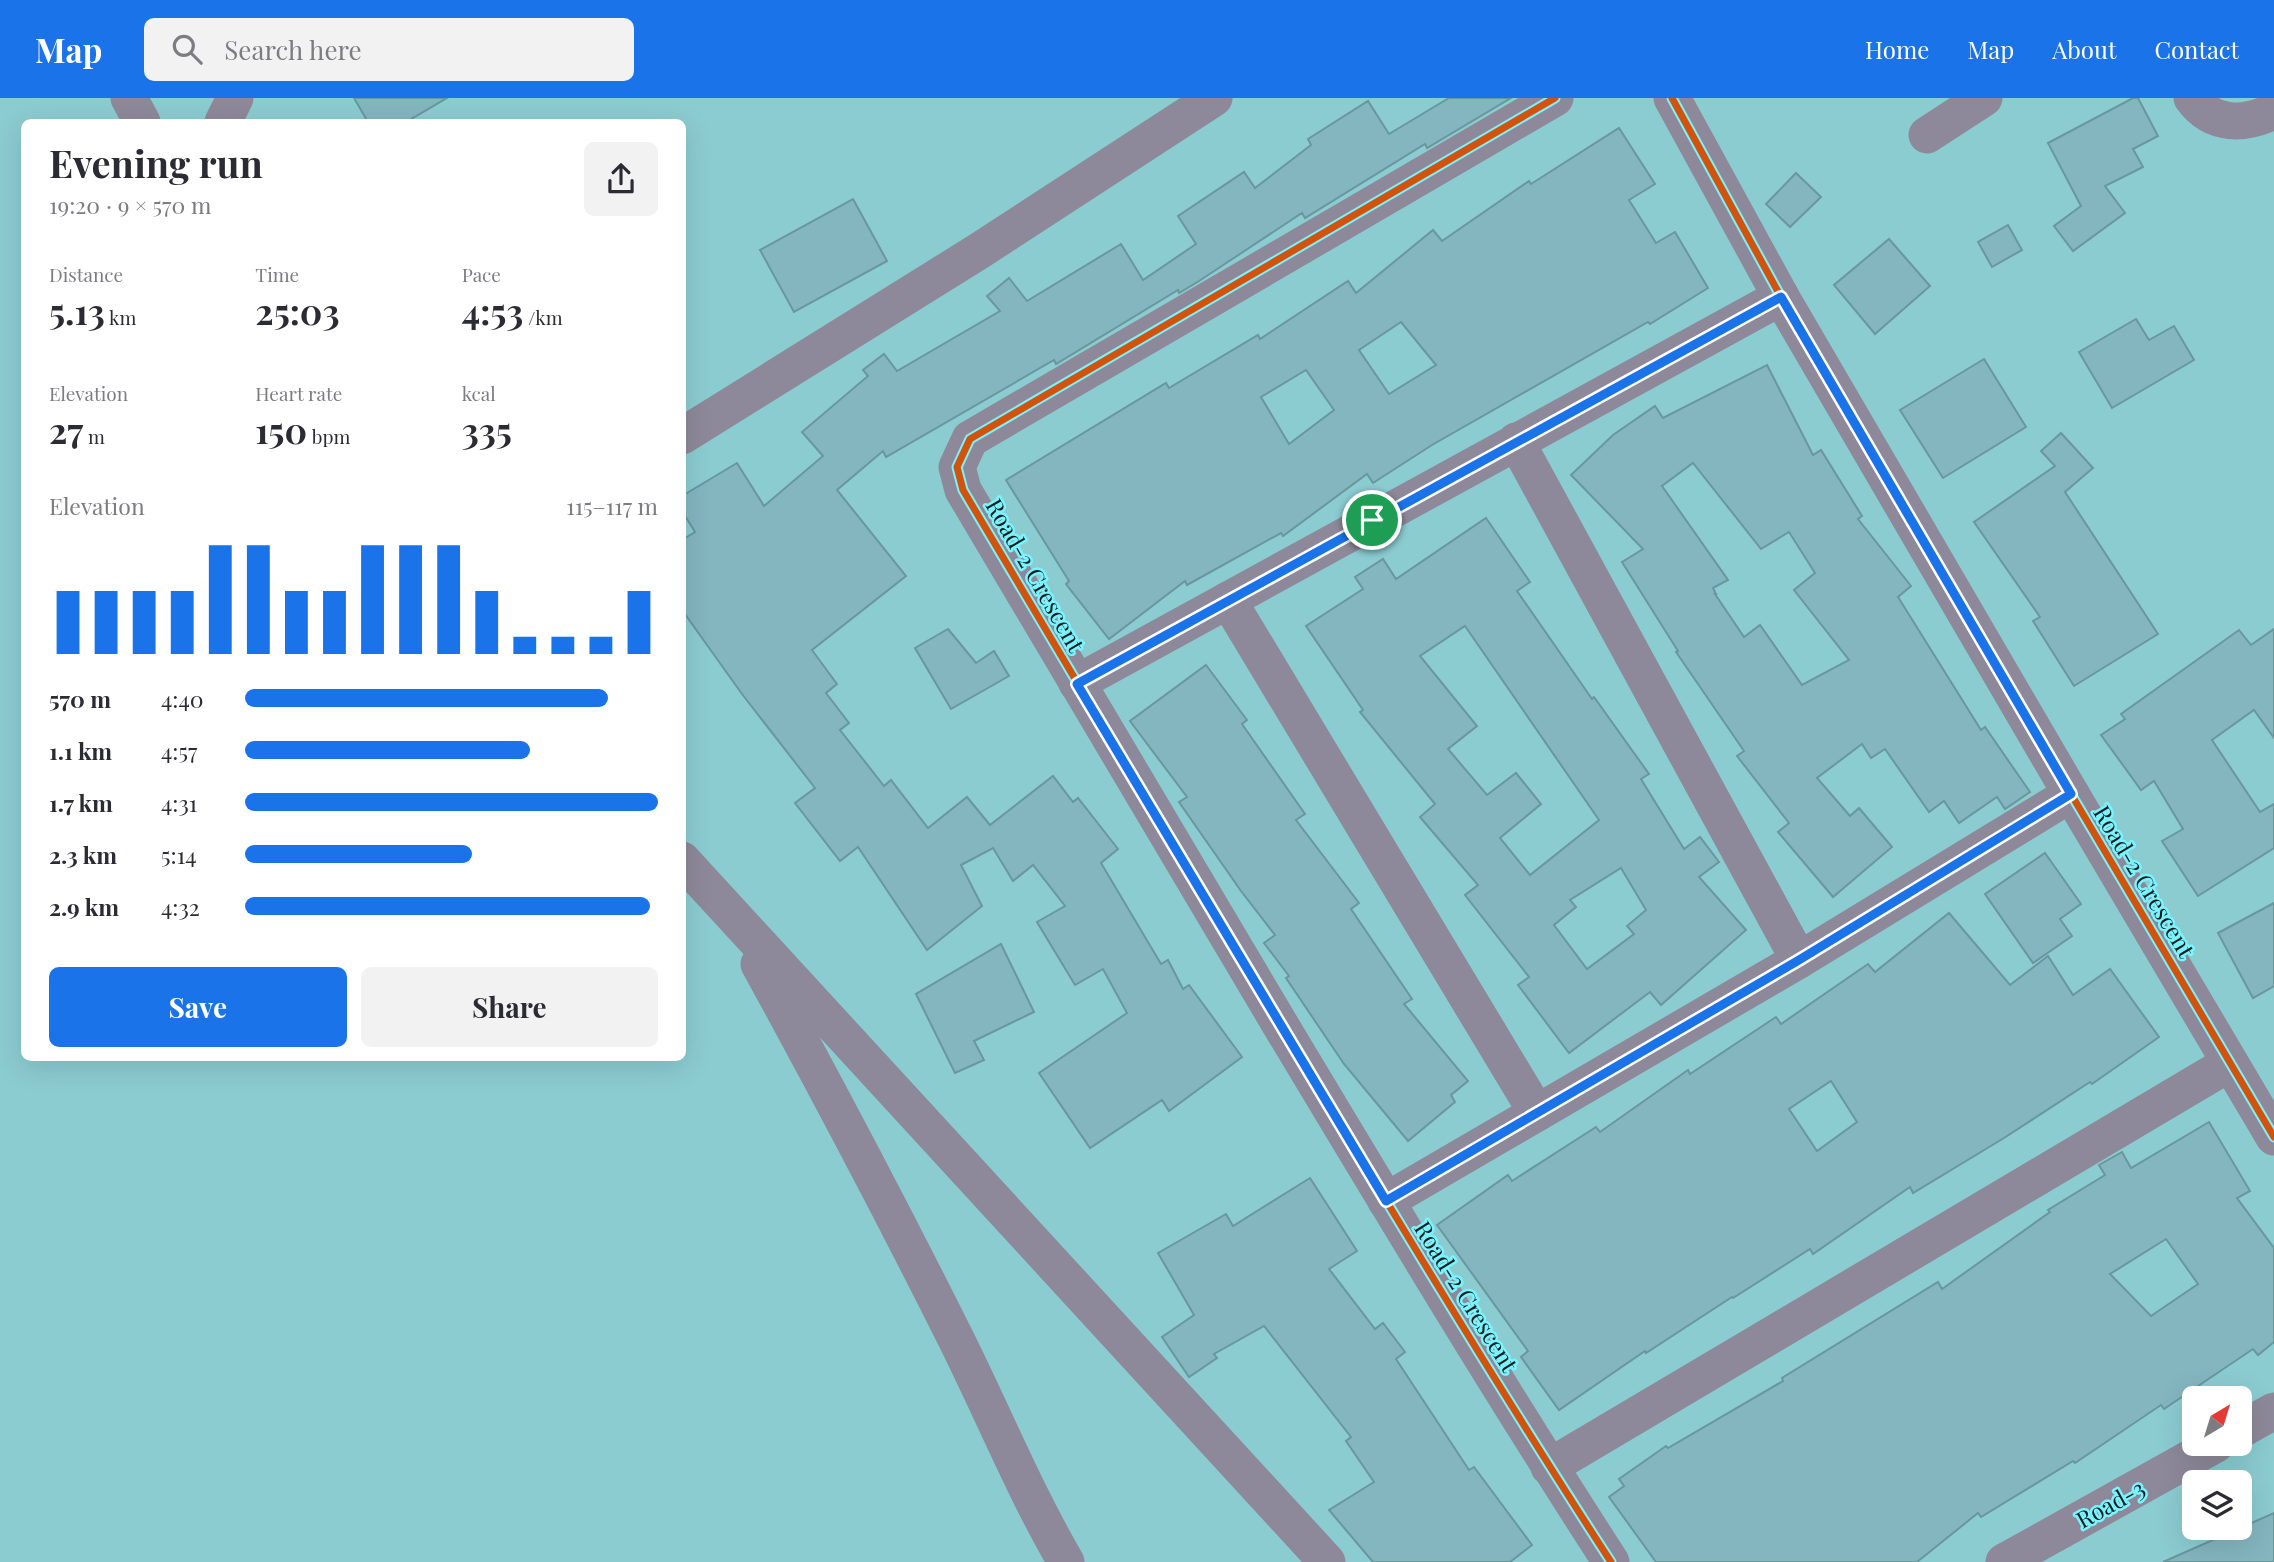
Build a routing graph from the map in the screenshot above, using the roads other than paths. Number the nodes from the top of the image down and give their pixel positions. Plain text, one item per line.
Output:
1 (129, 98) edge
2 (235, 98) edge
3 (1214, 98) edge
4 (1555, 98) edge
5 (1672, 98) edge
6 (1984, 98) edge
7 (2192, 98) edge
8 (2274, 111) edge
9 (140, 119) edge
10 (224, 119) edge
11 (1927, 135) dead end
12 (1781, 297) junction
13 (686, 434) edge
14 (1516, 441) junction
15 (1228, 600) junction
16 (1077, 684) junction
17 (2071, 794) junction
18 (686, 864) edge
19 (732, 914) junction
20 (1799, 960) junction
21 (2230, 1063) junction
22 (1537, 1113) junction
23 (2274, 1137) edge
24 (1386, 1201) junction
25 (2274, 1411) edge
26 (2252, 1423) edge
27 (2194, 1456) edge
28 (1549, 1467) junction
29 (1066, 1562) edge
30 (1327, 1562) edge
31 (1611, 1562) edge
32 (2004, 1562) edge

1 - 9 street
2 - 10 street
3 - 13 street
4 - 16 street, Road-2 Crescent
5 - 12 street, Road-2 Crescent
6 - 11 street
7 - 8 street
12 - 14 street
12 - 17 street, Road-2 Crescent
14 - 15 street
14 - 20 street
15 - 16 street
15 - 22 street
16 - 24 street, Road-2 Crescent
17 - 20 street
17 - 21 street, Road-2 Crescent
18 - 19 street
19 - 29 street
19 - 30 street
20 - 22 street
21 - 23 street, Road-2 Crescent
21 - 28 street
22 - 24 street
24 - 28 street, Road-2 Crescent
25 - 26 street
27 - 32 street, Road-3
28 - 31 street, Road-2 Crescent

